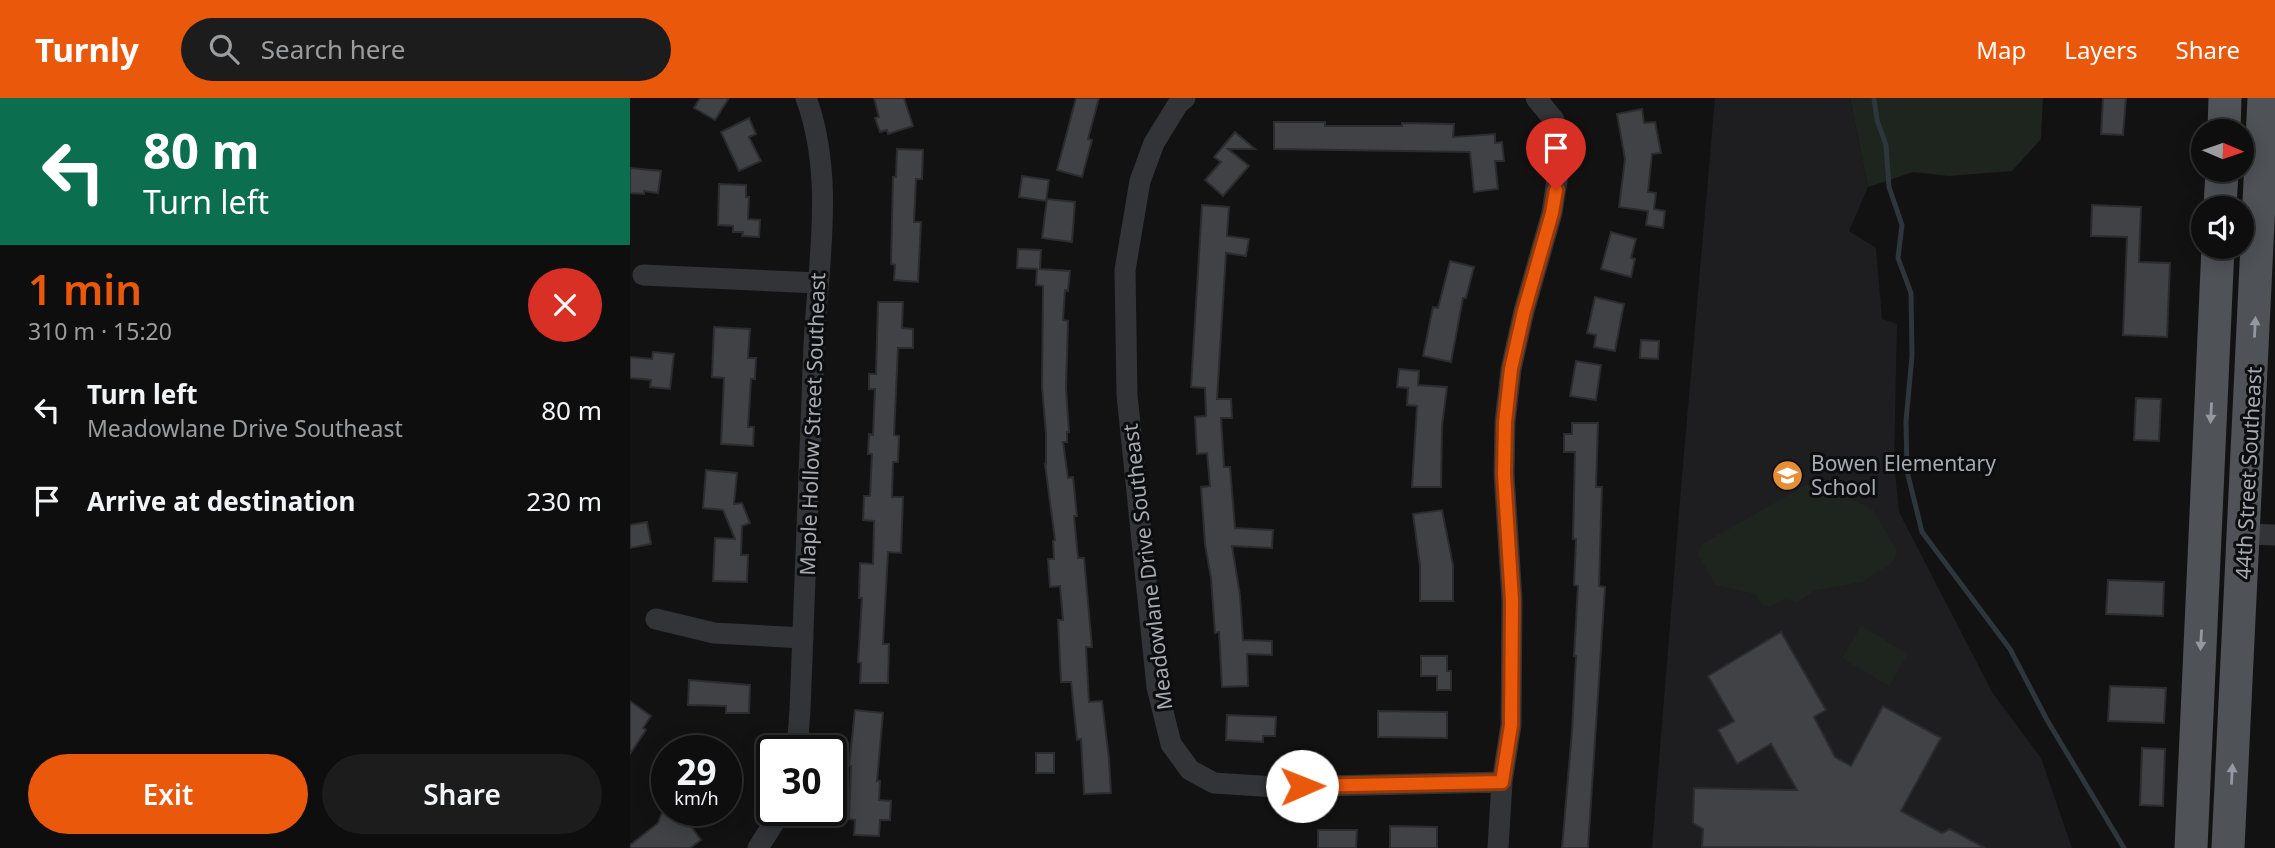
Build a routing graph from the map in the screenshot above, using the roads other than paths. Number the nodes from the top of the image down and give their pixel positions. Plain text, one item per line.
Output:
1 (806, 98) edge
2 (1185, 98) edge
3 (1536, 98) edge
4 (2225, 98) edge
5 (2264, 98) edge
6 (2224, 119) edge
7 (2249, 182) edge
8 (2260, 208) junction
9 (2217, 259) edge
10 (643, 275) dead end
11 (2266, 278) edge
12 (818, 283) junction
13 (2208, 483) junction
14 (2260, 535) edge
15 (2205, 549) junction
16 (2241, 601) junction
17 (656, 619) dead end
18 (803, 638) junction
19 (798, 735) edge
20 (1502, 782) junction
21 (2194, 797) junction
22 (772, 826) edge
23 (2229, 845) edge
24 (758, 848) edge
25 (1498, 848) edge
26 (2192, 848) edge

1 - 12 street, Maple Hollow Street Southeast
2 - 20 street, Meadowlane Drive Southeast
3 - 20 street
4 - 6 main road
5 - 8 main road, 44th Street Southeast
7 - 8 main road
8 - 11 main road, 44th Street Southeast
9 -> 13 main road, 44th Street Southeast
10 - 12 street
14 -> 11 main road, 44th Street Southeast
12 - 18 street, Maple Hollow Street Southeast
13 - 14 main road
13 - 15 main road, 44th Street Southeast
14 - 16 main road, 44th Street Southeast
15 - 16 main road
15 -> 21 main road, 44th Street Southeast
23 -> 16 main road, 44th Street Southeast
17 - 18 street
18 - 19 street, Maple Hollow Street Southeast
20 - 25 street
21 - 23 main road
21 - 26 main road, 44th Street Southeast
22 - 24 street

